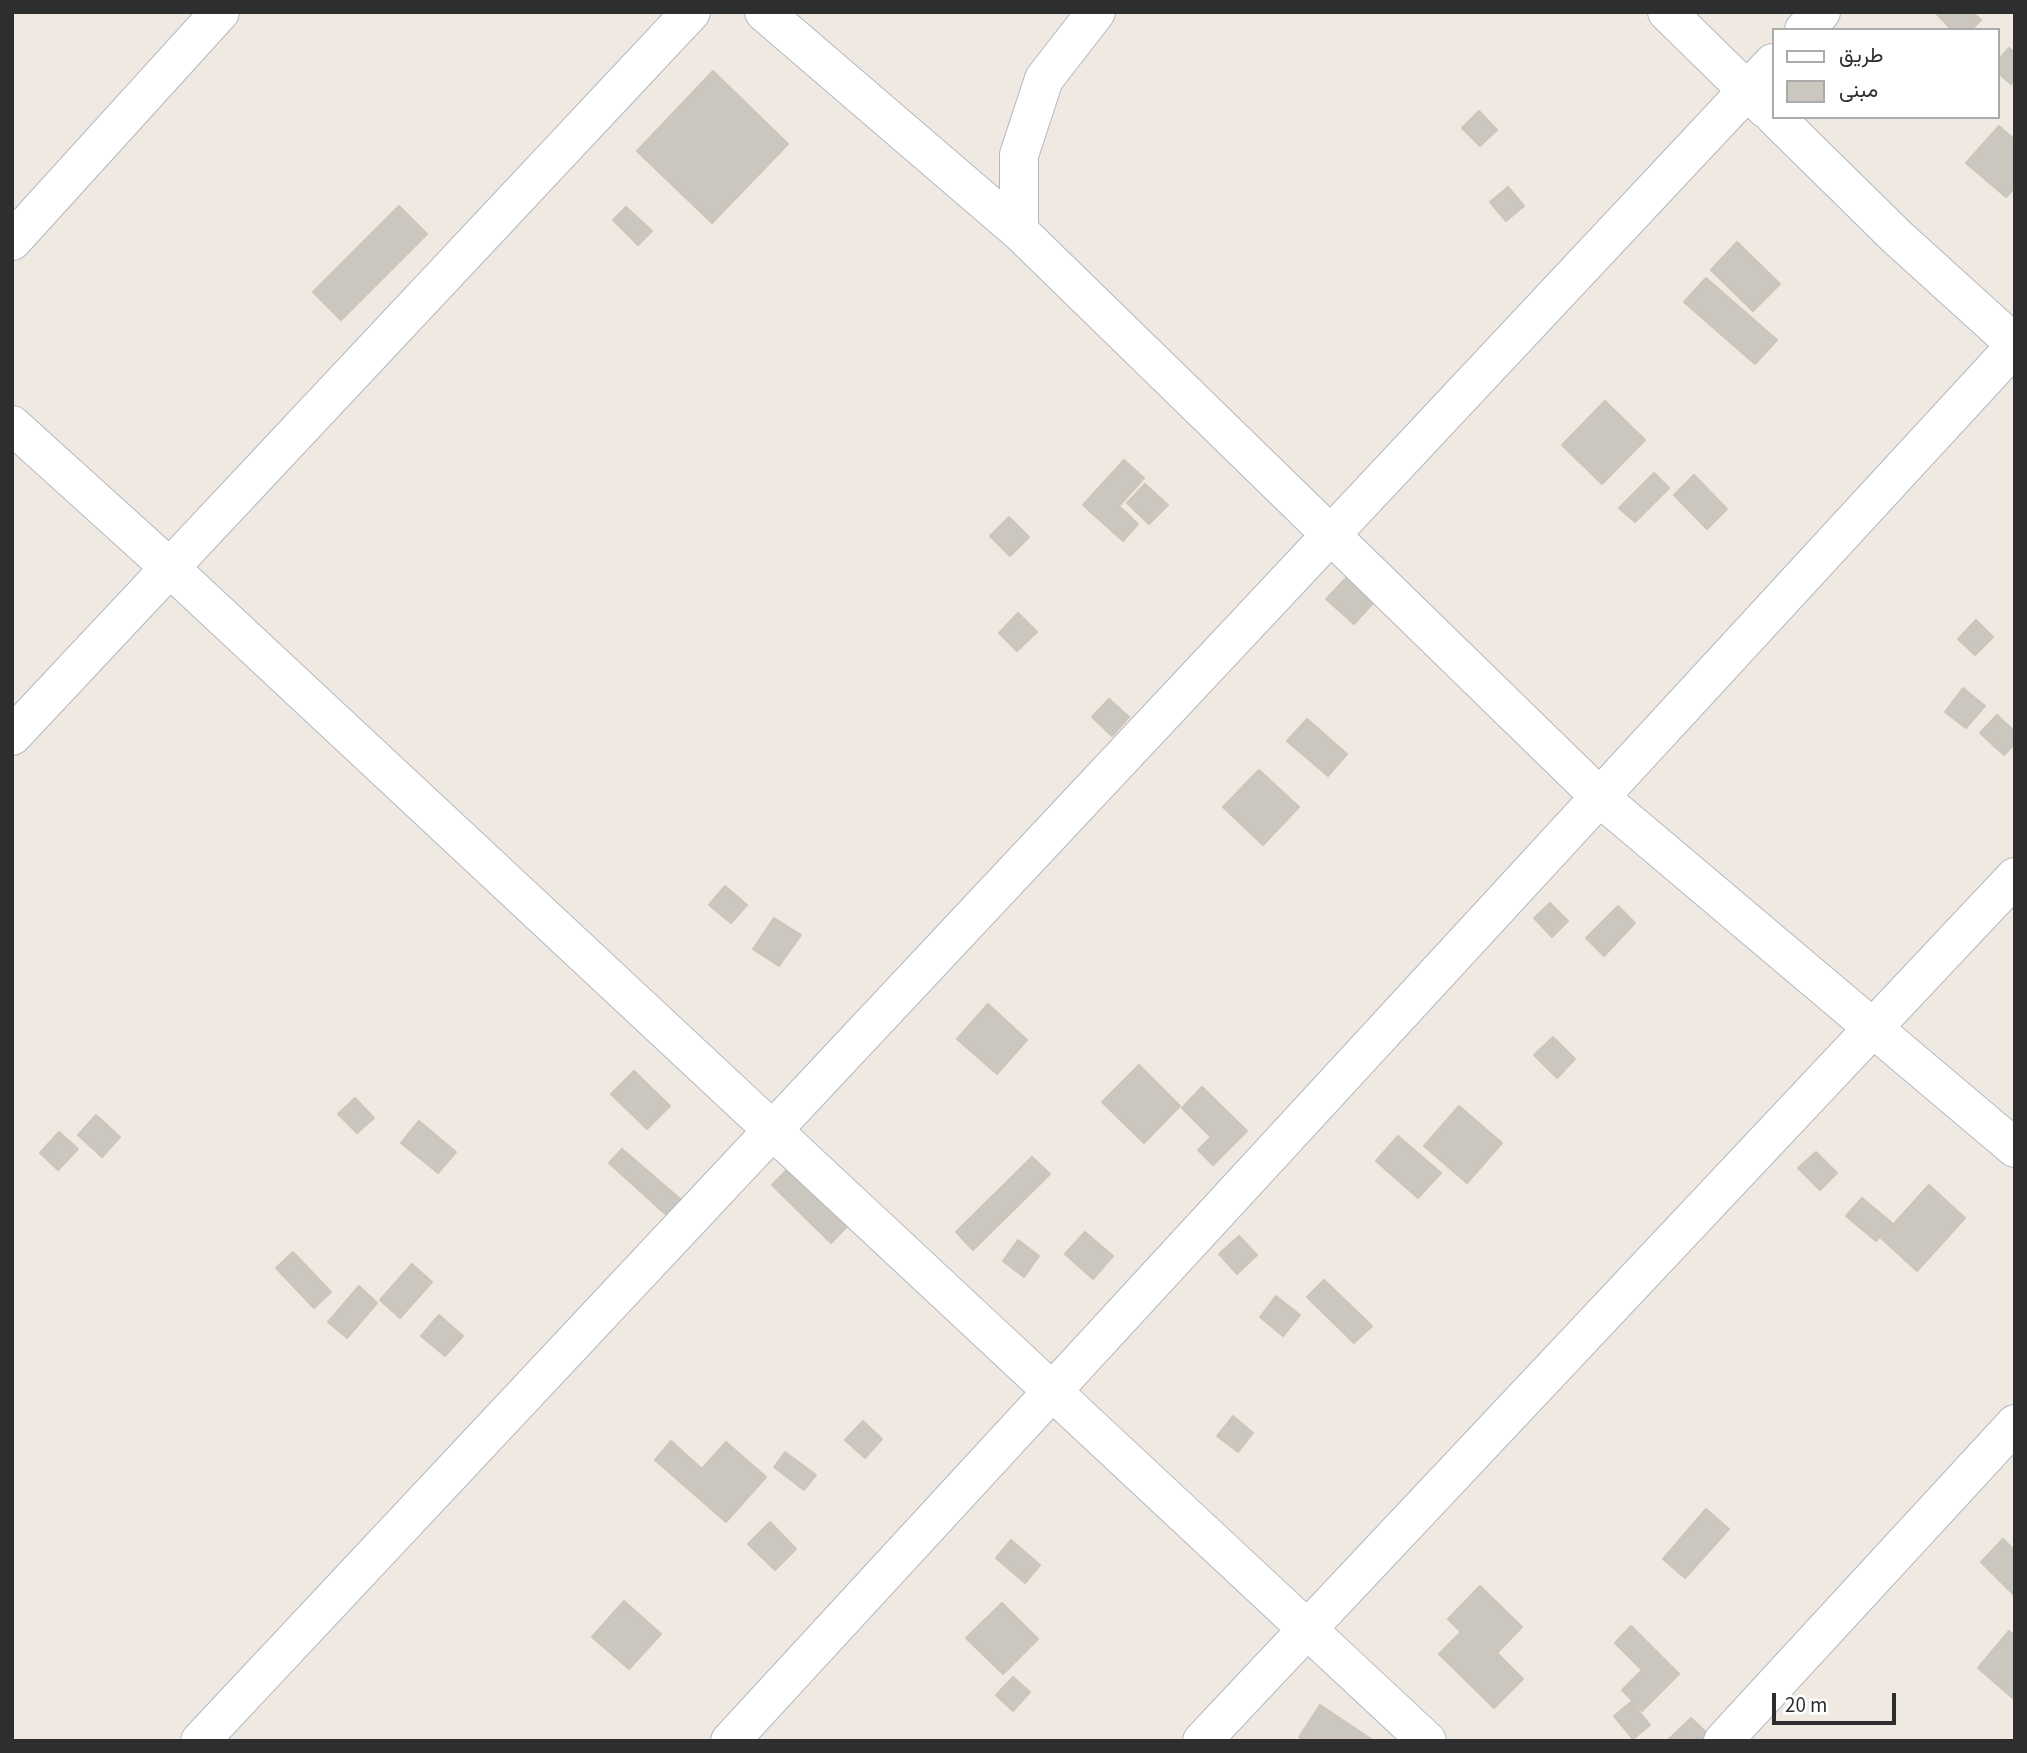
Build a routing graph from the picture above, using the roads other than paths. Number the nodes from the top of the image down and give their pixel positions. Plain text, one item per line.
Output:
1 (220, 12) edge
2 (691, 12) edge
3 (764, 12) edge
4 (1096, 12) edge
5 (1667, 12) edge
6 (1821, 12) edge
7 (1806, 28) edge
8 (1772, 69) edge
9 (1765, 108) edge
10 (1776, 119) edge
11 (1019, 231) junction
12 (12, 241) edge
13 (2015, 345) edge
14 (12, 425) edge
15 (1331, 535) junction
16 (170, 568) junction
17 (12, 736) edge
18 (1600, 797) junction
19 (2015, 877) edge
20 (1873, 1028) junction
21 (772, 1130) junction
22 (2015, 1148) edge
23 (1052, 1391) junction
24 (2015, 1424) edge
25 (1307, 1629) junction
26 (200, 1741) edge
27 (730, 1741) edge
28 (1202, 1741) edge
29 (1427, 1741) edge
30 (1723, 1741) edge

1 - 12 street
2 - 16 street
3 - 11 street
4 - 11 street
5 - 9 street
6 - 7 street
8 - 9 street
9 - 15 street
10 - 13 street
11 - 15 street
13 - 18 street
14 - 16 street
15 - 18 street
15 - 21 street
16 - 17 street
16 - 21 street
18 - 20 street
18 - 23 street
19 - 20 street
20 - 22 street
20 - 25 street
21 - 23 street
21 - 26 street
23 - 25 street
23 - 27 street
24 - 30 street
25 - 28 street
25 - 29 street

